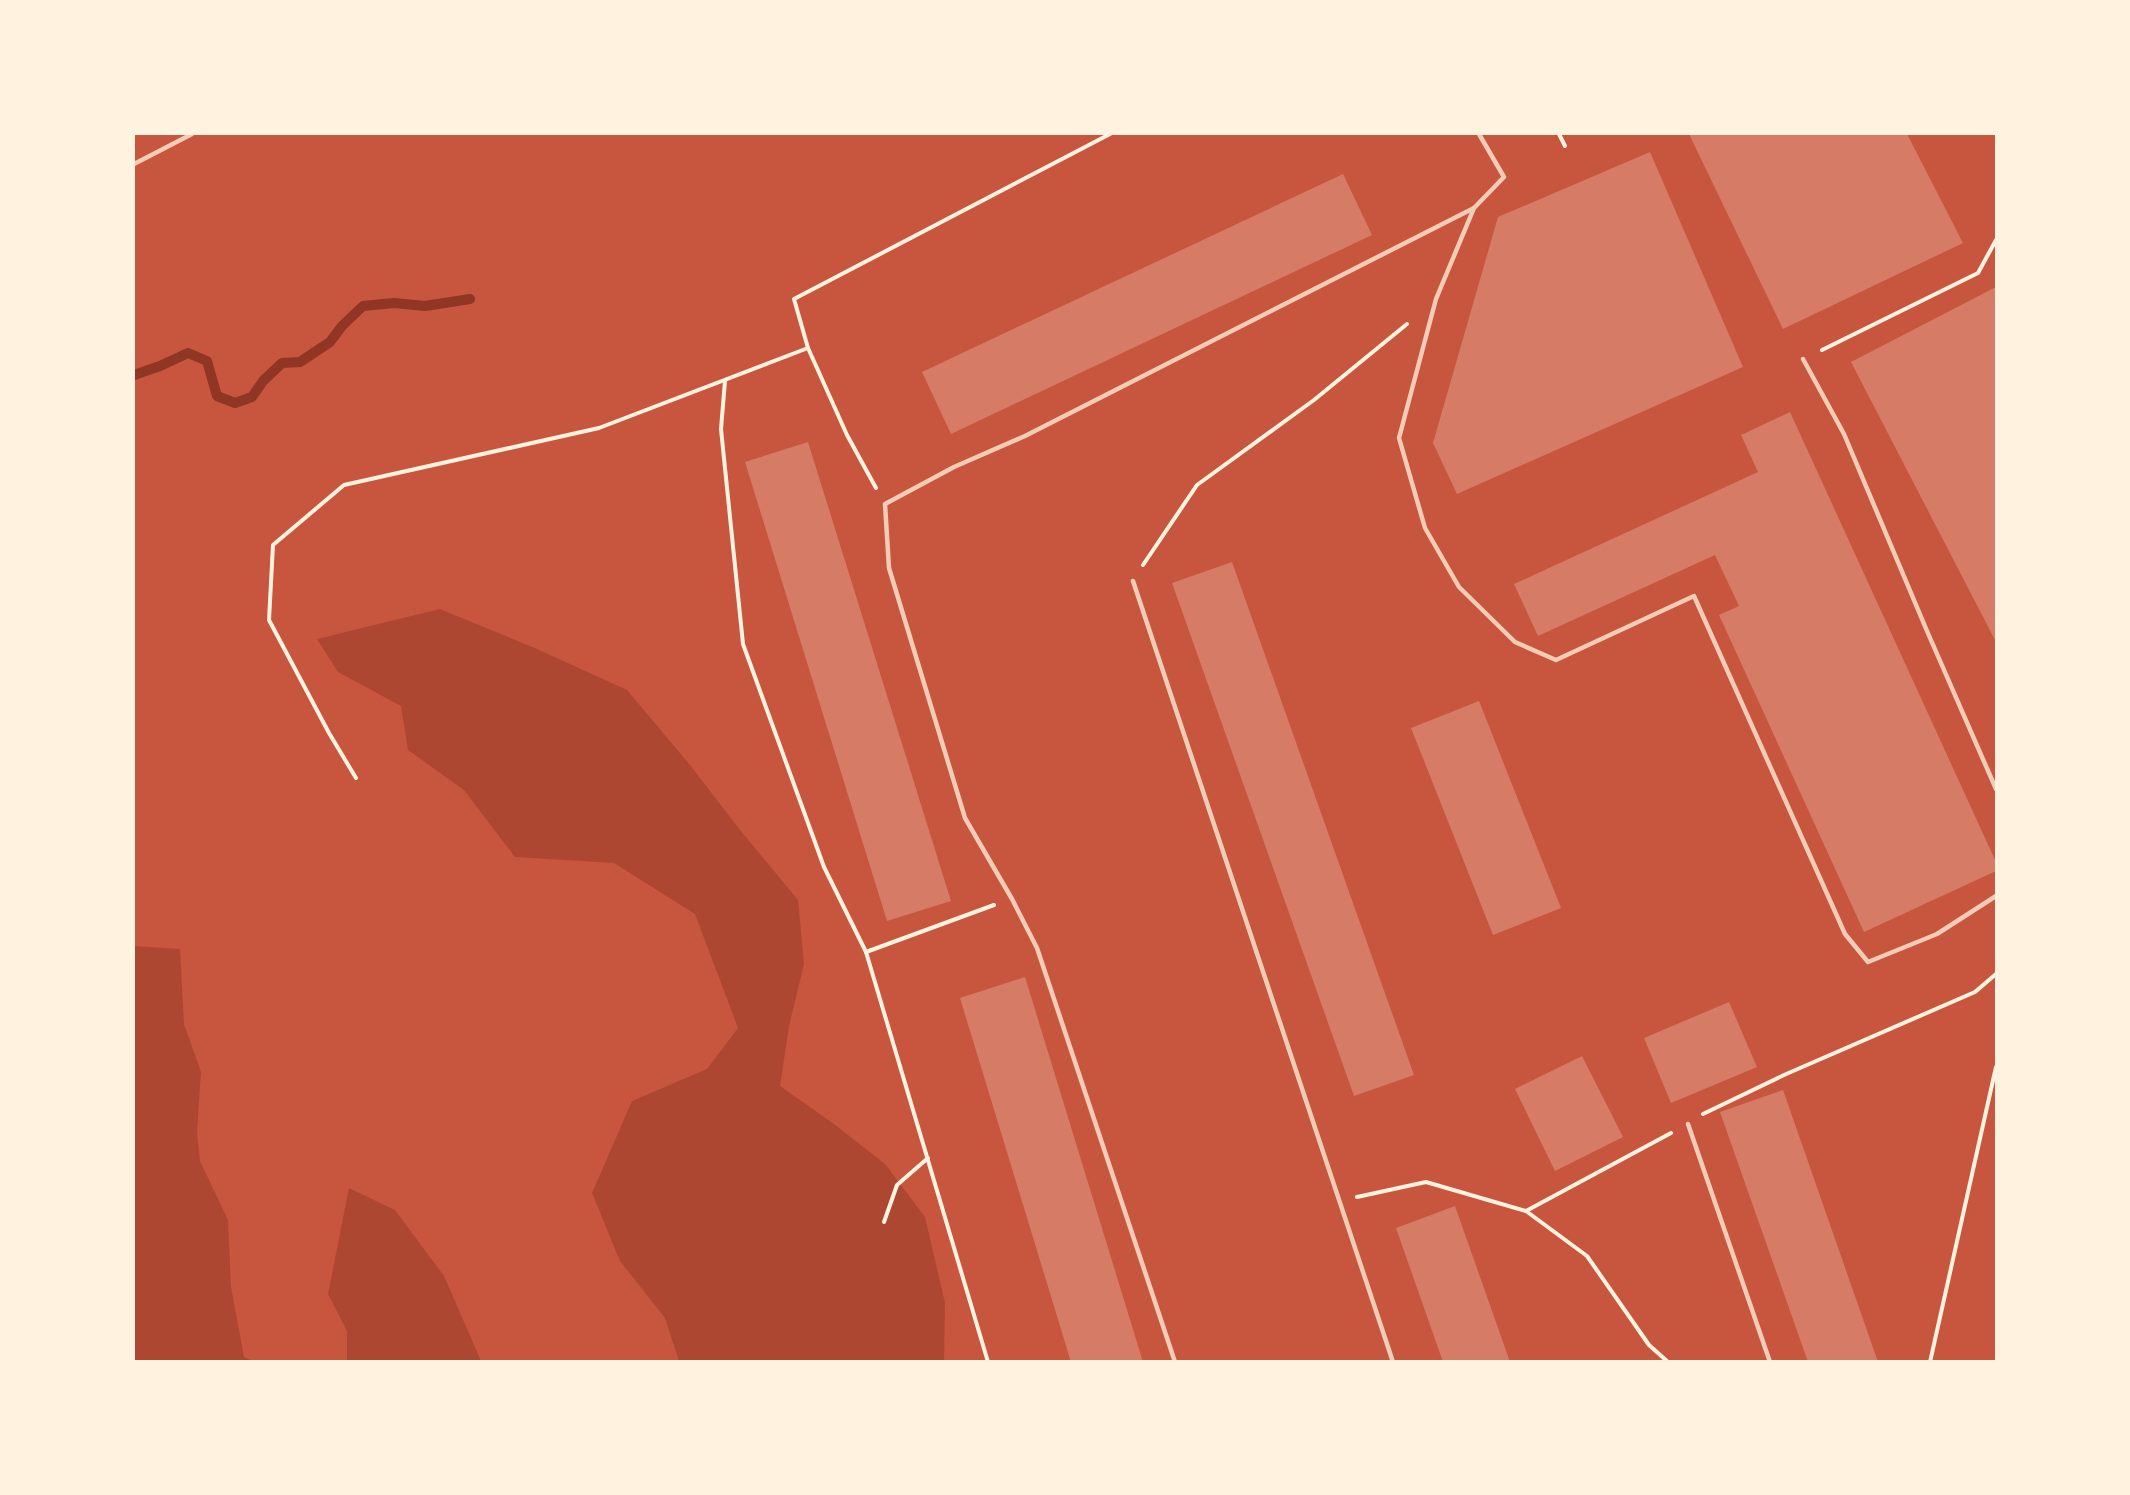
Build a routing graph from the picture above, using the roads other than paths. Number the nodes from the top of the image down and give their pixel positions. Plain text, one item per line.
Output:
1 (192, 134) edge
2 (1479, 134) edge
3 (134, 164) edge
4 (1474, 208) junction
5 (1803, 359) road end
6 (1133, 581) road end
7 (1996, 789) edge
8 (1996, 896) edge
9 (1688, 1124) road end
10 (1175, 1362) edge
11 (1393, 1362) edge
12 (1770, 1362) edge

1 - 3 lane
2 - 4 lane
4 - 8 lane
4 - 10 lane
5 - 7 lane
6 - 11 lane
9 - 12 lane

